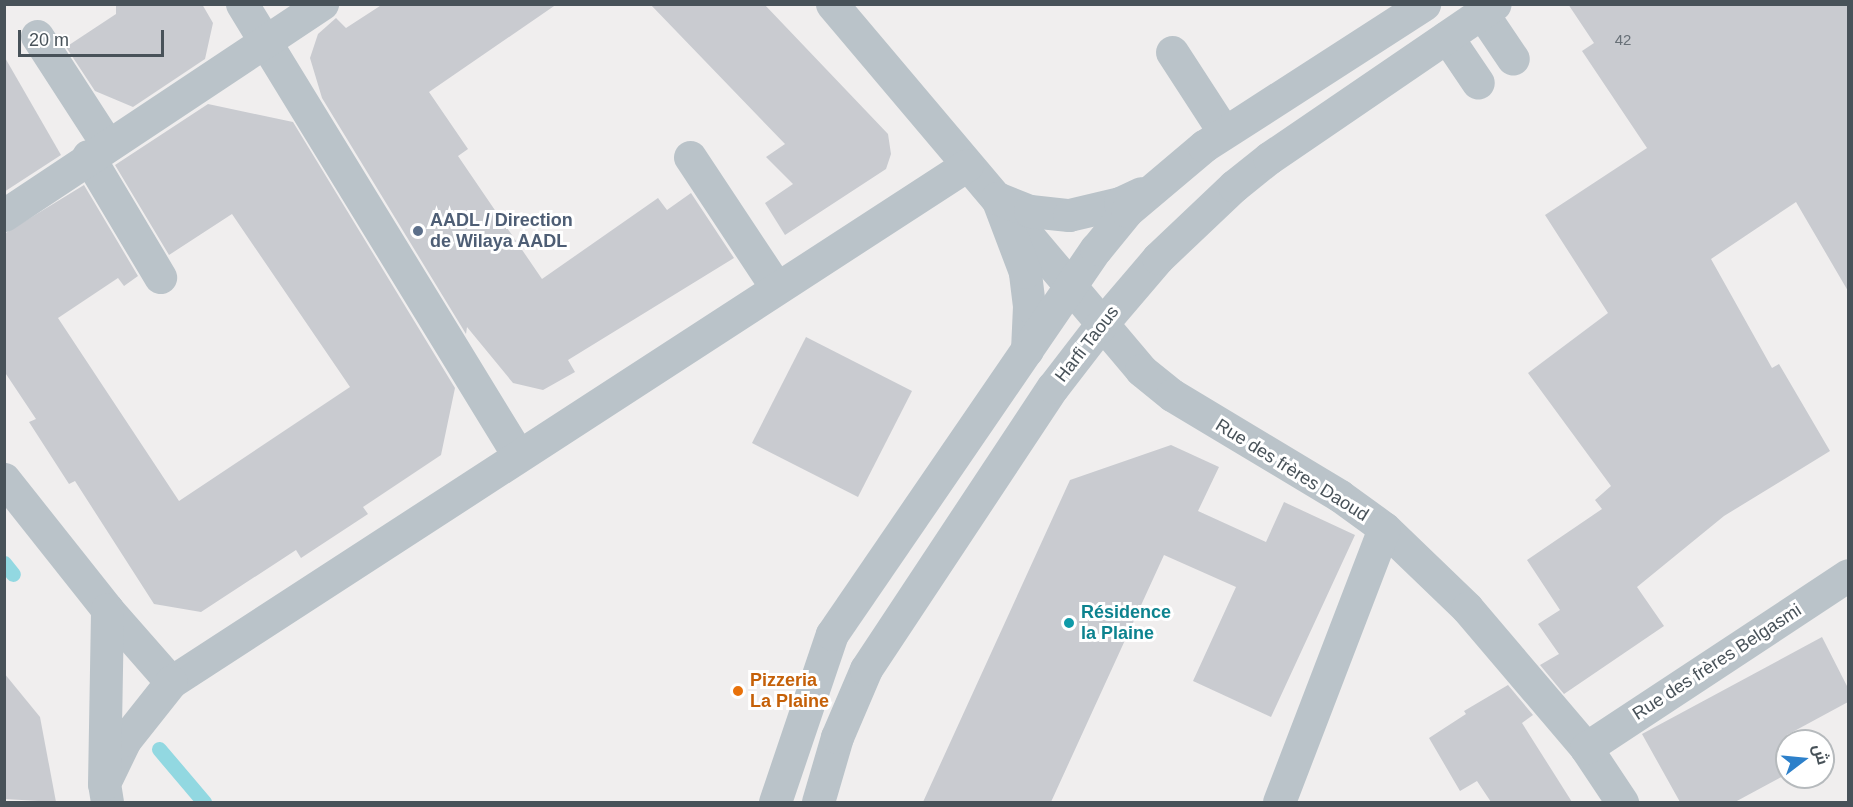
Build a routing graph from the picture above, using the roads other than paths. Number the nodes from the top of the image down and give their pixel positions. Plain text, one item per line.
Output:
1 (242, 4) edge
2 (322, 4) edge
3 (832, 4) edge
4 (1407, 9) edge
5 (1489, 9) edge
6 (37, 36) dead end
7 (1447, 37) junction
8 (265, 41) junction
9 (1172, 52) dead end
10 (1514, 58) dead end
11 (1478, 83) dead end
12 (1224, 132) junction
13 (98, 150) junction
14 (690, 157) dead end
15 (967, 165) junction
16 (1158, 185) junction
17 (997, 198) junction
18 (4, 214) edge
19 (160, 277) dead end
20 (776, 287) junction
21 (1067, 287) junction
22 (1100, 326) junction
23 (1027, 350) junction
24 (518, 455) junction
25 (4, 479) edge
26 (1384, 528) junction
27 (1848, 575) edge
28 (107, 609) junction
29 (171, 682) junction
30 (1586, 748) junction
31 (105, 793) edge
32 (775, 802) edge
33 (818, 802) edge
34 (1279, 802) edge
35 (1622, 802) edge

1 - 8 street
2 - 8 street
3 - 15 street, Rue des frères Daoud
4 - 12 street
5 - 7 street, Harfi Taous
5 - 10 street
6 - 13 street
7 - 11 street
7 - 22 street, Harfi Taous
8 - 13 street
8 - 24 street
9 - 12 street
12 - 16 street
13 - 18 street
13 - 19 street
14 - 20 street
15 - 17 street, Rue des frères Daoud
15 - 20 street
16 - 17 street
16 - 21 street
17 - 21 street, Rue des frères Daoud
17 - 23 street
20 - 24 street
21 - 22 street, Rue des frères Daoud
21 - 23 street
22 - 26 street, Rue des frères Daoud
22 - 33 street, Harfi Taous
23 - 32 street
24 - 29 street
25 - 28 street
26 - 30 street, Rue des frères Daoud
26 - 34 street
27 - 30 street, Rue des frères Belgasmi
28 - 29 street
28 - 31 street
29 - 31 street
30 - 35 street, Rue des frères Daoud

